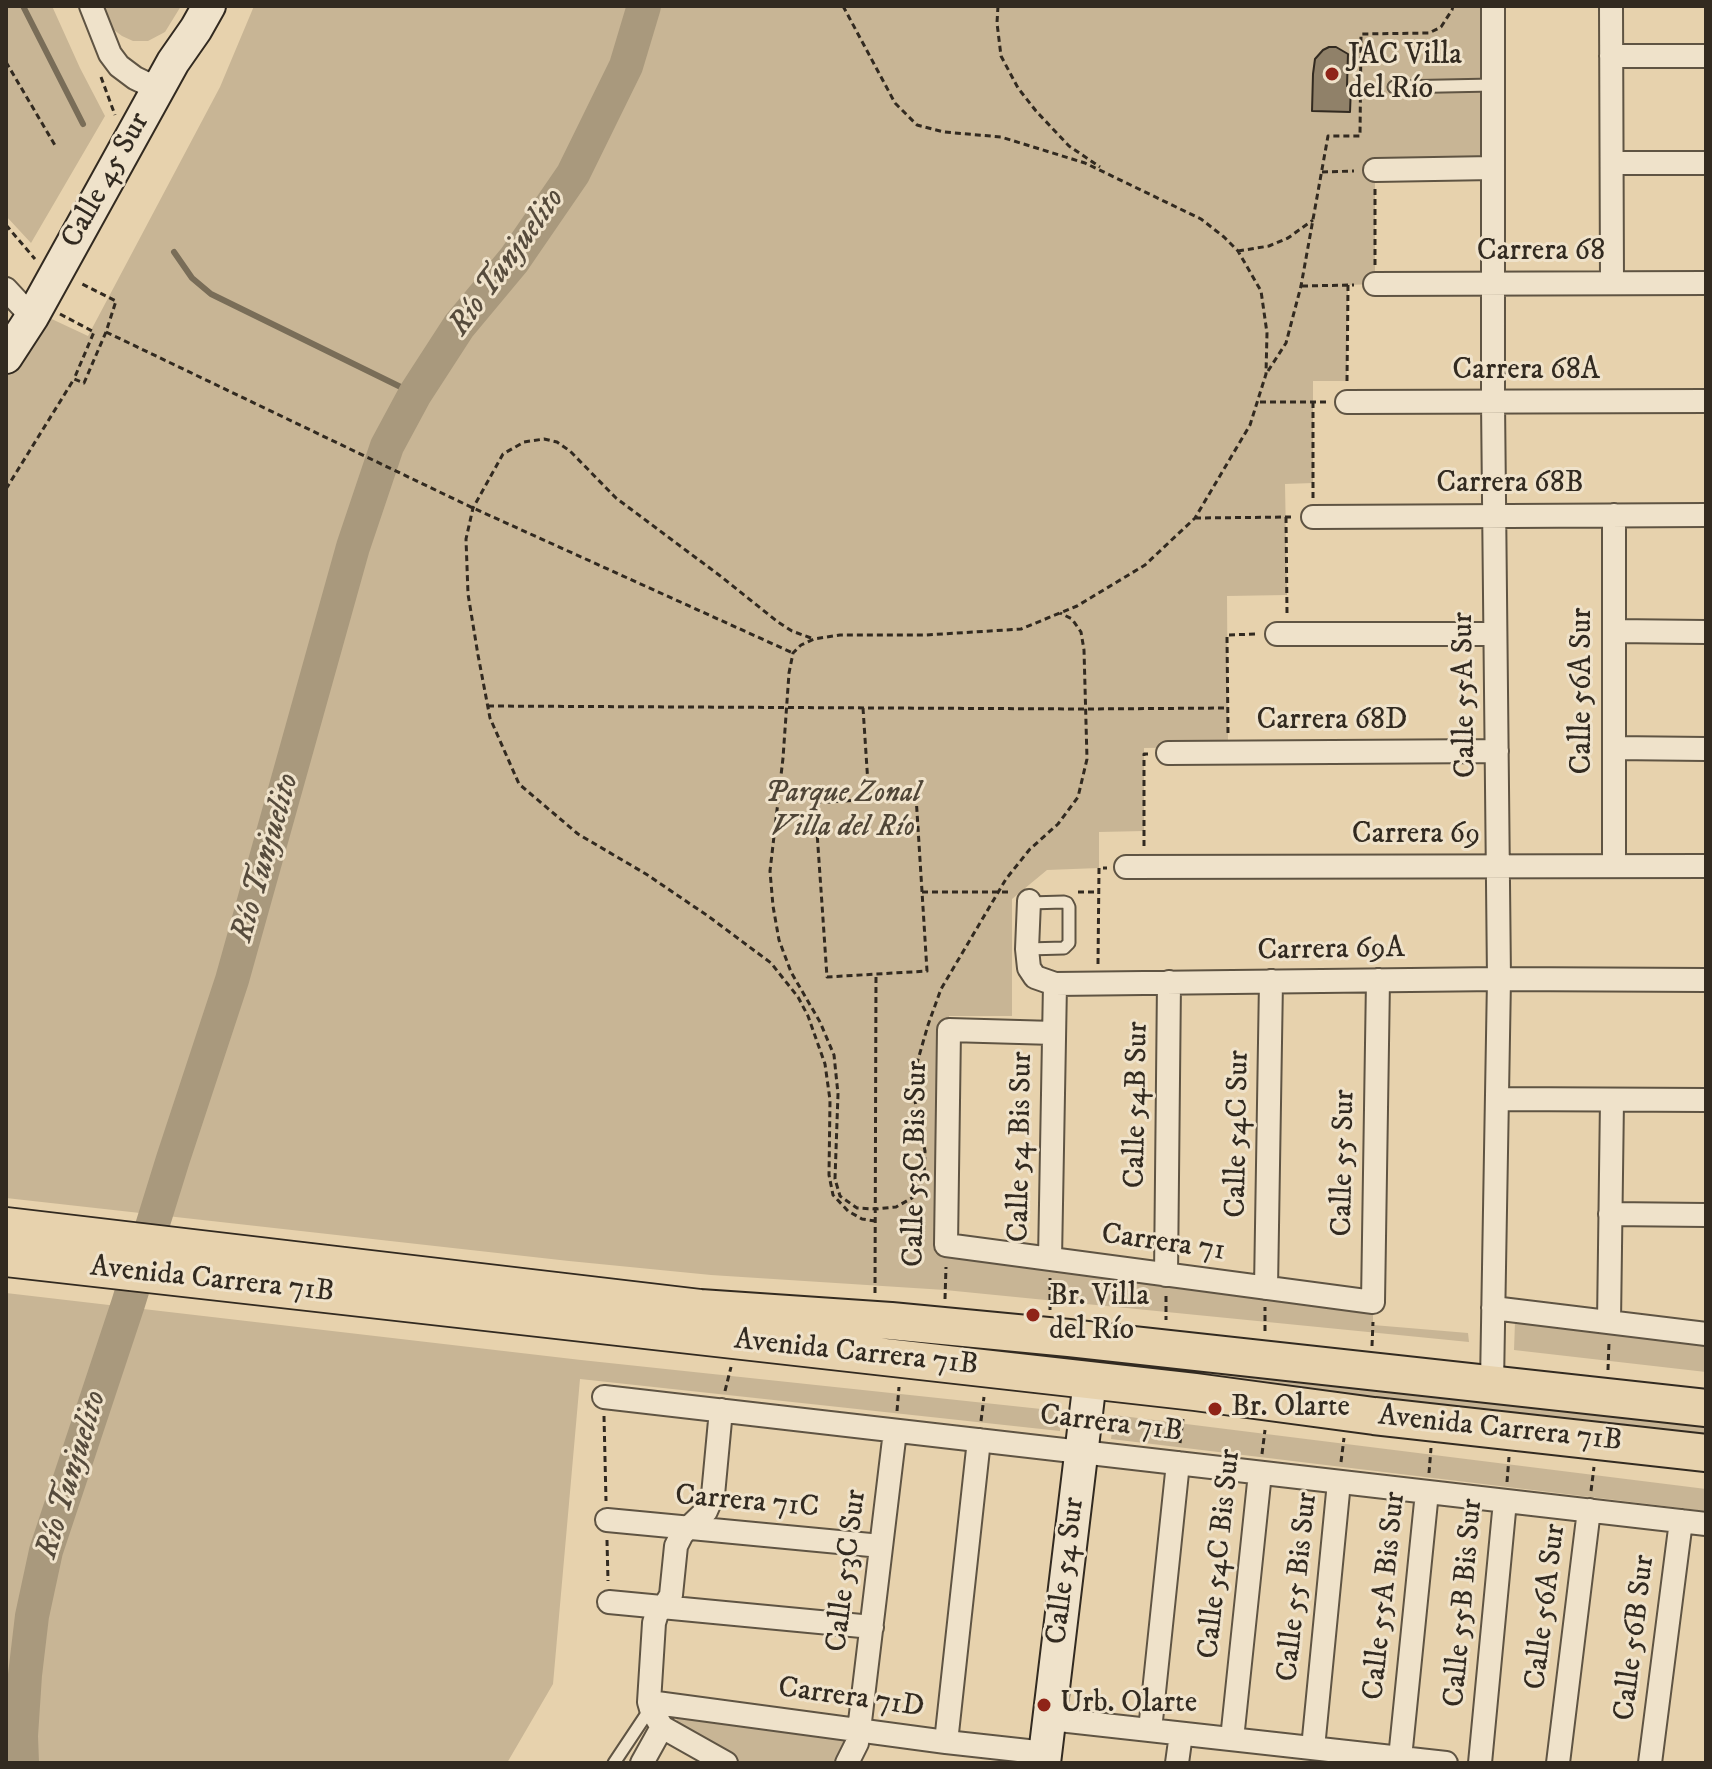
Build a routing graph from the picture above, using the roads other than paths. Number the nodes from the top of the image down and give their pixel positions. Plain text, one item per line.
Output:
1 (91, 6) edge
2 (209, 6) edge
3 (1493, 6) edge
4 (1611, 6) edge
5 (1611, 56) junction
6 (1706, 56) edge
7 (1493, 85) junction
8 (1394, 87) dead end
9 (158, 89) junction
10 (1612, 163) junction
11 (1706, 163) edge
12 (1493, 168) junction
13 (1375, 170) road end
14 (1493, 283) junction
15 (1612, 283) junction
16 (1706, 283) edge
17 (1375, 284) road end
18 (6, 289) edge
19 (36, 310) junction
20 (6, 357) edge
21 (1706, 401) edge
22 (1347, 402) road end
23 (1493, 402) junction
24 (1494, 515) junction
25 (1614, 515) junction
26 (1706, 515) edge
27 (1313, 517) road end
28 (1614, 631) junction
29 (1706, 632) edge
30 (1282, 634) road end
31 (1495, 634) junction
32 (1614, 748) junction
33 (1706, 749) edge
34 (1497, 751) junction
35 (1168, 753) dead end
36 (1498, 866) junction
37 (1614, 866) junction
38 (1706, 866) edge
39 (1135, 867) road end
40 (1029, 902) joint
41 (1027, 949) junction
42 (1499, 979) junction
43 (1378, 980) junction
44 (1706, 980) edge
45 (1271, 981) junction
46 (1169, 982) junction
47 (1055, 984) junction
48 (1054, 1033) junction
49 (1497, 1099) junction
50 (1612, 1100) junction
51 (1706, 1100) edge
52 (1610, 1214) junction
53 (1706, 1215) edge
54 (6, 1226) edge
55 (946, 1245) joint
56 (6, 1258) edge
57 (1050, 1259) junction
58 (1166, 1275) junction
59 (1266, 1288) junction
60 (1373, 1302) joint
61 (570, 1307) junction
62 (1493, 1308) junction
63 (1609, 1322) junction
64 (1706, 1334) edge
65 (1090, 1380) junction
66 (1492, 1383) junction
67 (604, 1397) dead end
68 (1706, 1408) edge
69 (721, 1410) junction
70 (895, 1431) junction
71 (979, 1440) junction
72 (1081, 1452) junction
73 (1706, 1453) edge
74 (1178, 1463) junction
75 (1260, 1473) junction
76 (1339, 1482) junction
77 (1427, 1492) junction
78 (1505, 1501) junction
79 (1589, 1510) junction
80 (607, 1520) dead end
81 (1681, 1521) junction
82 (1706, 1524) edge
83 (691, 1528) junction
84 (881, 1546) junction
85 (609, 1602) dead end
86 (664, 1607) junction
87 (872, 1627) junction
88 (654, 1713) junction
89 (1050, 1719) junction
90 (859, 1730) junction
91 (1150, 1730) junction
92 (1181, 1734) junction
93 (1232, 1739) junction
94 (946, 1742) junction
95 (1313, 1748) junction
96 (1268, 1753) edge
97 (1045, 1758) edge
98 (1353, 1758) edge
99 (1400, 1758) junction
100 (1437, 1762) edge
101 (614, 1763) edge
102 (642, 1763) edge
103 (726, 1763) edge
104 (847, 1763) edge
105 (1177, 1763) edge
106 (1446, 1763) edge
107 (1480, 1763) edge
108 (1558, 1763) edge
109 (1650, 1763) edge

1 - 9 street
2 - 9 street, Calle 45 Sur
3 - 7 street, Calle 55A Sur
4 - 5 street
5 - 6 street
5 - 10 street
7 - 8 lane
7 - 12 street, Calle 55A Sur
9 - 19 street, Calle 45 Sur
10 - 11 street
10 - 15 street
12 - 13 street
12 - 14 street, Calle 55A Sur
14 - 15 street, Carrera 68
14 - 17 street, Carrera 68
14 - 23 street, Calle 55A Sur
15 - 16 street, Carrera 68
18 - 19 street
19 - 20 street, Calle 45 Sur
21 - 23 street, Carrera 68A
22 - 23 street, Carrera 68A
23 - 24 street, Calle 55A Sur
24 - 25 street, Carrera 68B
24 - 27 street, Carrera 68B
24 - 31 street, Calle 55A Sur
25 - 26 street, Carrera 68B
25 - 28 street, Calle 56A Sur
28 - 29 street
28 - 32 street, Calle 56A Sur
30 - 31 street
31 - 34 street, Calle 55A Sur
32 - 33 street
32 - 37 street, Calle 56A Sur
34 - 35 street, Carrera 68D
34 - 36 street, Calle 55A Sur
36 - 37 street, Carrera 69
36 - 39 street, Carrera 69
36 - 42 street, Calle 55A Sur
37 - 38 street, Carrera 69
40 - 41 street
40 - 41 lane
41 - 47 street
42 - 43 street, Carrera 69A
42 - 44 street, Carrera 69A
42 - 49 street, Calle 55A Sur
43 - 45 street, Carrera 69A
43 - 60 street, Calle 55 Sur
45 - 46 street, Carrera 69A
45 - 59 street, Calle 54C Sur
46 - 47 street, Carrera 69A
46 - 58 street, Calle 54B Sur
47 - 48 street, Calle 54 Bis Sur
48 - 55 street, Calle 53C Bis Sur
48 - 57 street, Calle 54 Bis Sur
49 - 50 street
49 - 62 street, Calle 55A Sur
50 - 51 street
50 - 52 street
52 - 53 street
52 - 63 street
54 - 61 main road, Avenida Carrera 71B
55 - 57 street, Carrera 71
56 - 61 main road, Avenida Carrera 71B
57 - 58 street, Carrera 71
58 - 59 street, Carrera 71
59 - 60 street, Carrera 71
61 - 65 main road, Avenida Carrera 71B
61 - 66 main road, Avenida Carrera 71B
62 - 63 street
62 - 66 street, Calle 55A Sur
63 - 64 street
65 - 72 street, Calle 54 Sur
65 - 73 main road, Avenida Carrera 71B
66 - 68 main road, Avenida Carrera 71B
67 - 69 street, Carrera 71B
69 - 70 street, Carrera 71B
69 - 83 street
70 - 71 street, Carrera 71B
70 - 84 street, Calle 53C Sur
71 - 72 street, Carrera 71B
71 - 94 street
72 - 74 street, Carrera 71B
72 - 89 street, Calle 54 Sur
74 - 75 street, Carrera 71B
74 - 91 street
75 - 76 street, Carrera 71B
75 - 93 street, Calle 54C Bis Sur
76 - 77 street, Carrera 71B
76 - 95 street, Calle 55 Bis Sur
77 - 78 street, Carrera 71B
77 - 99 street, Calle 55A Bis Sur
78 - 79 street, Carrera 71B
78 - 107 street, Calle 55B Bis Sur
79 - 81 street, Carrera 71B
79 - 108 street, Calle 56A Sur
80 - 83 street, Carrera 71C
81 - 82 street, Carrera 71B
81 - 109 street, Calle 56B Sur
83 - 84 street, Carrera 71C
83 - 86 street
84 - 87 street, Calle 53C Sur
85 - 86 street
86 - 87 street
86 - 88 street
87 - 90 street, Calle 53C Sur
88 - 90 street, Carrera 71D
88 - 101 lane
88 - 102 street
88 - 103 street
89 - 91 street
89 - 97 street, Calle 54 Sur
90 - 94 street, Carrera 71D
90 - 104 street, Calle 53C Sur
91 - 92 street
92 - 93 street
92 - 105 street
93 - 96 street
94 - 97 street, Carrera 71D
95 - 96 street
95 - 98 street
98 - 99 street
99 - 100 street
100 - 106 street

